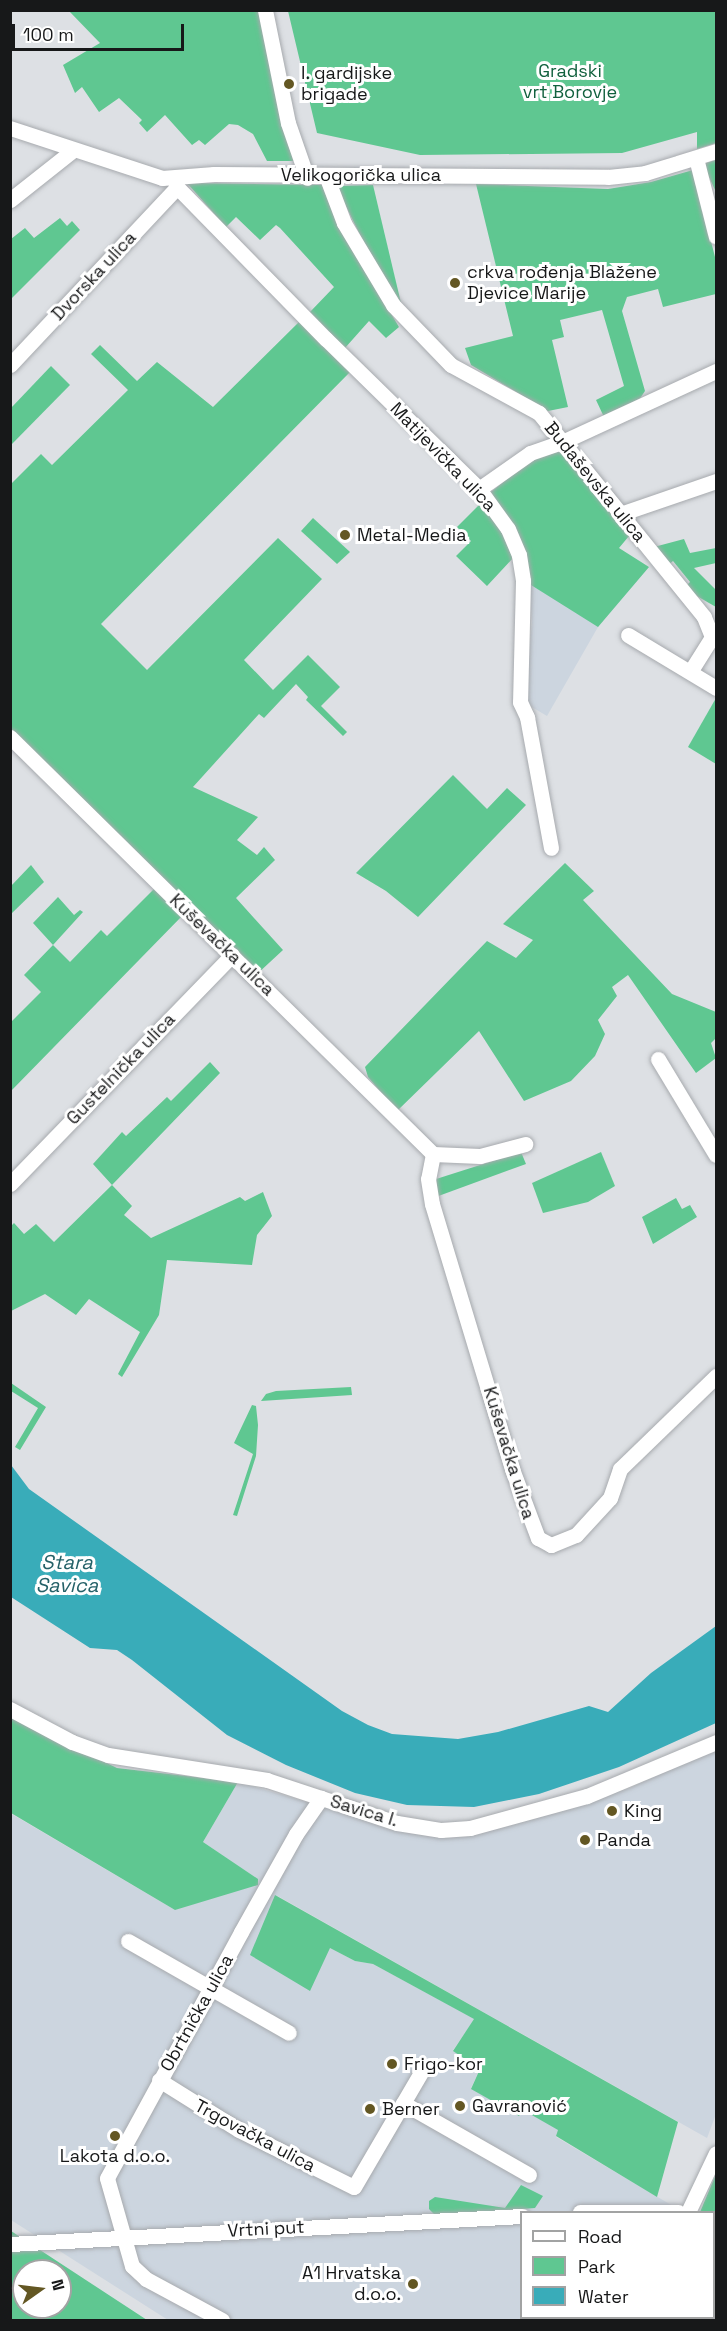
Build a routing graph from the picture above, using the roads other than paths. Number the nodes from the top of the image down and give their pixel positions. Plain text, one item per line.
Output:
1 (265, 10) edge
2 (10, 128) edge
3 (73, 150) junction
4 (717, 151) edge
5 (696, 158) junction
6 (307, 177) junction
7 (327, 178) junction
8 (176, 183) junction
9 (10, 200) edge
10 (717, 237) edge
11 (10, 365) edge
12 (717, 371) edge
13 (562, 442) junction
14 (717, 481) edge
15 (479, 489) junction
16 (620, 514) junction
17 (694, 603) junction
18 (717, 613) edge
19 (628, 635) dead end
20 (690, 672) junction
21 (717, 688) edge
22 (10, 737) edge
23 (551, 848) dead end
24 (232, 955) junction
25 (658, 1059) dead end
26 (525, 1144) dead end
27 (433, 1154) junction
28 (717, 1155) edge
29 (10, 1184) edge
30 (717, 1376) edge
31 (10, 1709) edge
32 (717, 1742) edge
33 (321, 1798) junction
34 (128, 1941) dead end
35 (213, 1990) junction
36 (289, 2034) dead end
37 (423, 2069) dead end
38 (159, 2080) junction
39 (403, 2103) junction
40 (717, 2153) edge
41 (529, 2175) dead end
42 (688, 2211) edge
43 (520, 2216) edge
44 (122, 2238) junction
45 (10, 2244) edge
46 (222, 2320) edge

1 - 6 street
2 - 3 street, Velikogorička ulica
3 - 8 street, Velikogorička ulica
3 - 9 street
4 - 5 street, Velikogorička ulica
5 - 7 street, Velikogorička ulica
5 - 10 street
6 - 7 street, Velikogorička ulica
6 - 8 street, Velikogorička ulica
7 - 13 street, Budaševska ulica
8 - 11 street, Dvorska ulica
8 - 15 street, Matijevička ulica
12 - 13 street
13 - 15 street
13 - 16 street, Budaševska ulica
14 - 16 street
15 - 23 street, Matijevička ulica
16 - 17 street, Budaševska ulica
17 - 18 street
17 - 20 street, Budaševska ulica
19 - 20 street
20 - 21 street
22 - 24 street, Kuševačka ulica
24 - 27 street, Kuševačka ulica
24 - 29 street, Gustelnička ulica
25 - 28 street
26 - 27 street
27 - 30 street, Kuševačka ulica
31 - 33 street, Savica I.
32 - 33 street, Savica I.
33 - 35 street, Obrtnička ulica
34 - 35 street
35 - 36 street
35 - 38 street, Obrtnička ulica
37 - 39 street
38 - 39 street, Trgovačka ulica
38 - 44 street, Obrtnička ulica
39 - 41 street
40 - 42 street
43 - 44 street, Vrtni put
44 - 45 street, Vrtni put
44 - 46 street, Obrtnička ulica

